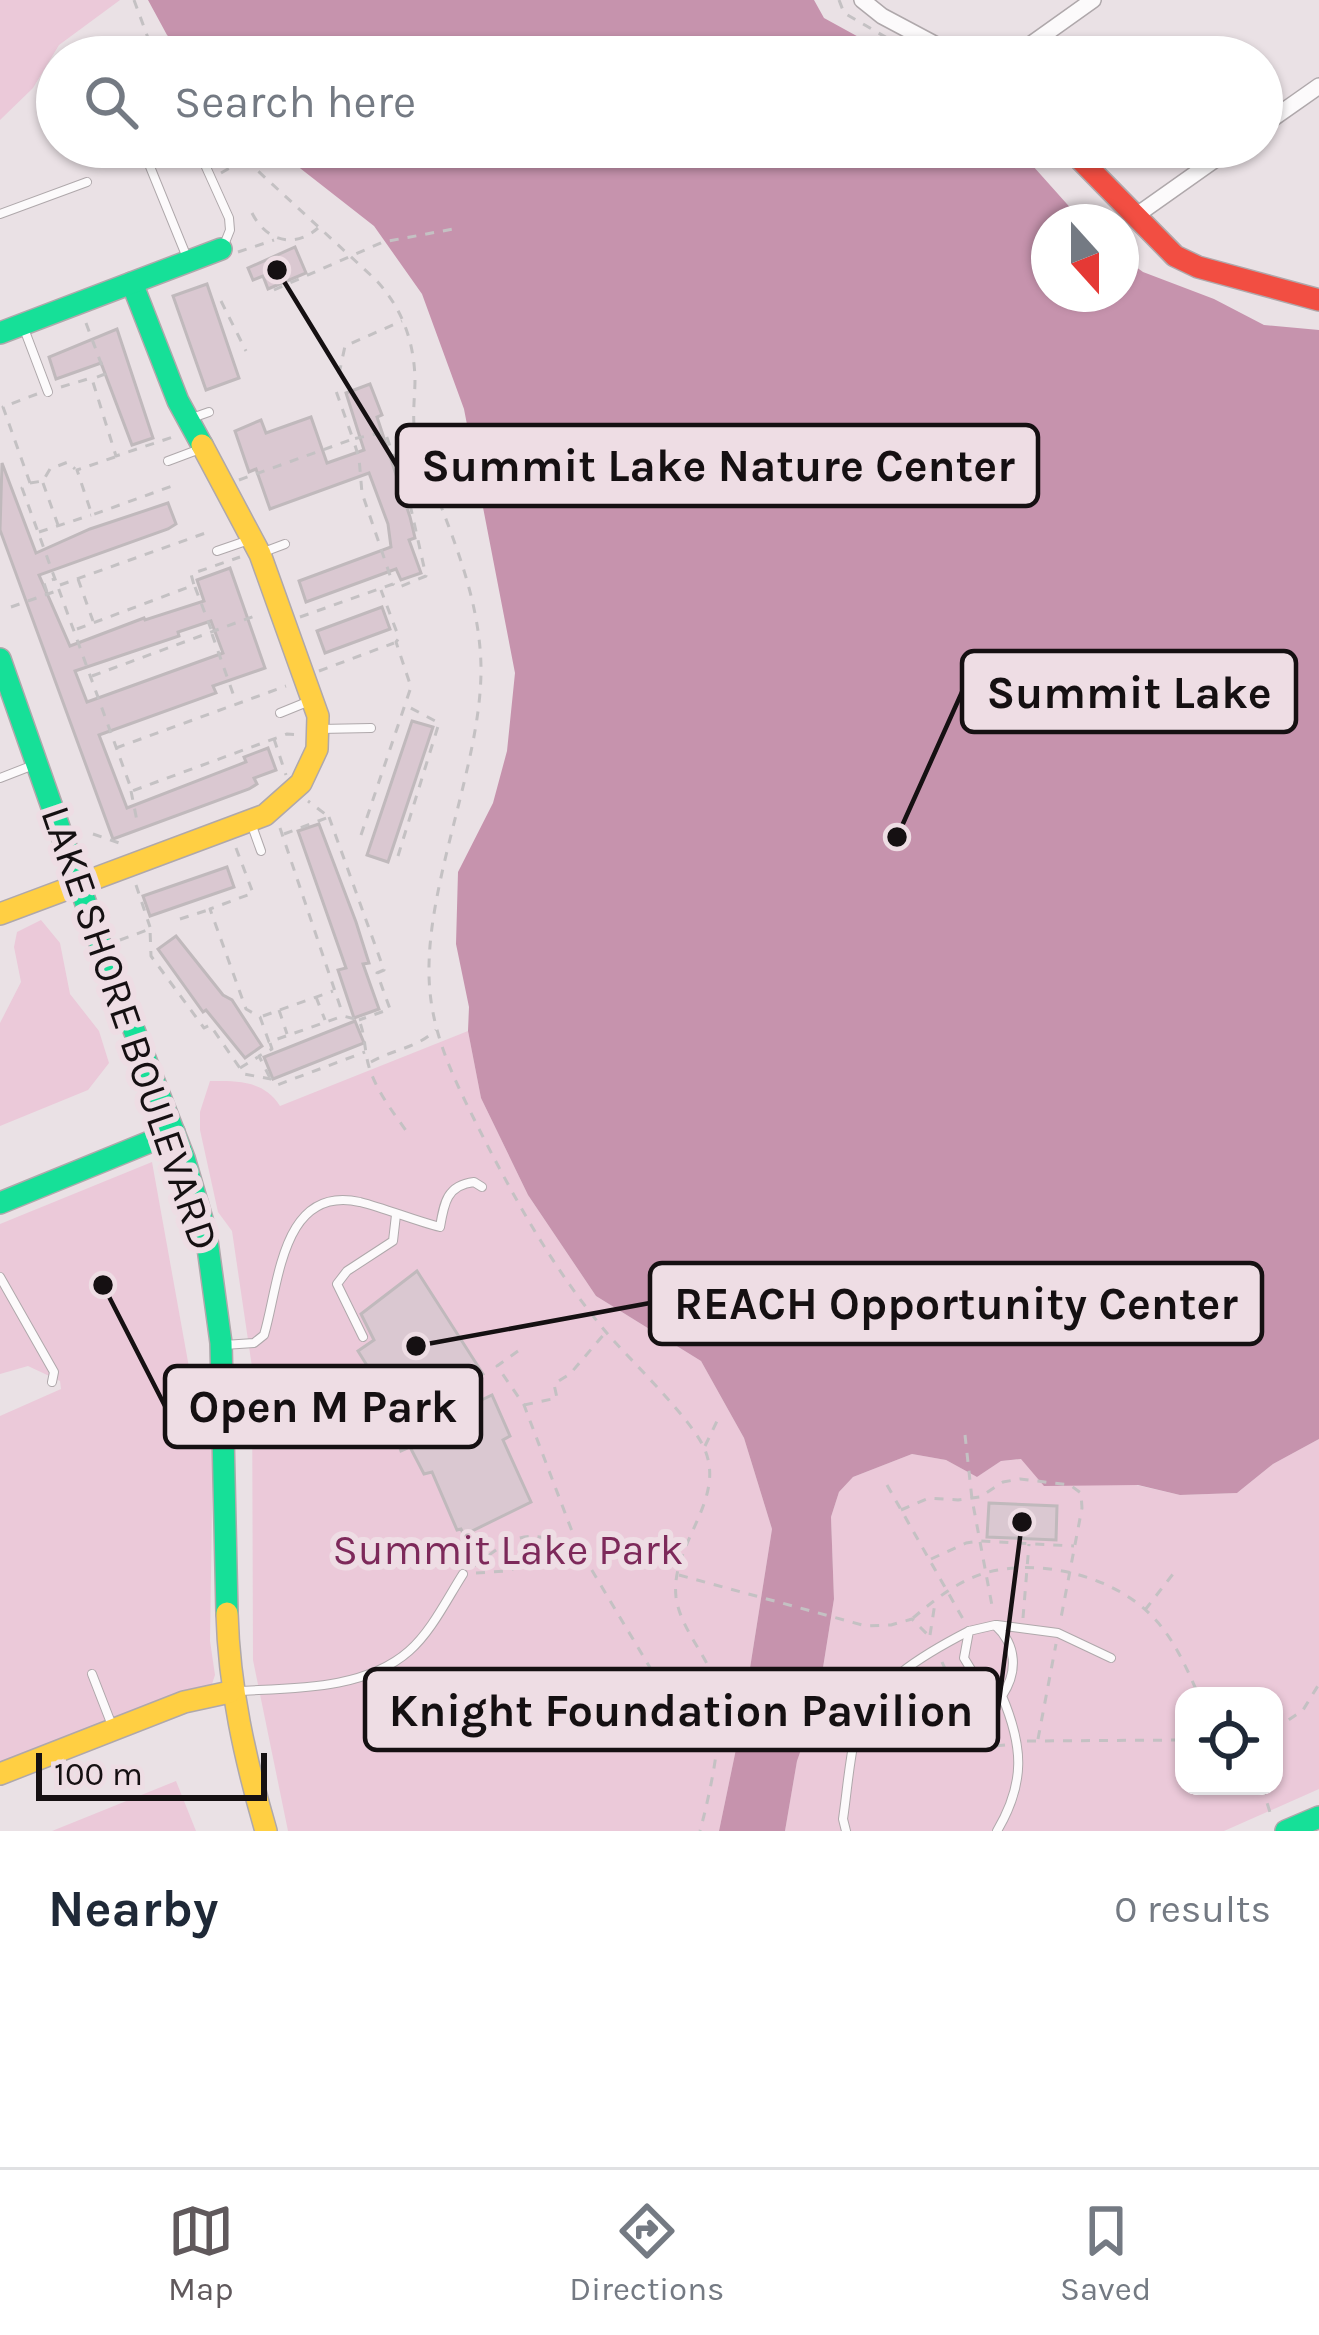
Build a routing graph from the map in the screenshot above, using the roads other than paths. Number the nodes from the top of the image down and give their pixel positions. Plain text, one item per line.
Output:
1 (862, 0) edge
2 (1093, 0) edge
3 (920, 36) edge
4 (1042, 36) edge
5 (1319, 86) edge
6 (1283, 111) edge
7 (151, 168) edge
8 (208, 168) edge
9 (1088, 168) edge
10 (1203, 168) edge
11 (88, 182) dead end
12 (1122, 204) edge
13 (1139, 213) edge
14 (0, 214) edge
15 (1139, 222) edge
16 (223, 253) joint
17 (189, 262) junction
18 (132, 283) junction
19 (1319, 300) edge
20 (22, 324) junction
21 (0, 333) edge
22 (53, 390) road end
23 (202, 448) junction
24 (167, 461) dead end
25 (285, 544) dead end
26 (251, 550) junction
27 (217, 551) dead end
28 (0, 659) edge
29 (313, 700) junction
30 (280, 713) dead end
31 (371, 728) dead end
32 (309, 732) junction
33 (38, 764) junction
34 (0, 778) edge
35 (251, 821) junction
36 (261, 850) dead end
37 (81, 884) junction
38 (0, 914) edge
39 (174, 1132) junction
40 (482, 1187) dead end
41 (0, 1203) edge
42 (396, 1215) junction
43 (0, 1277) edge
44 (364, 1337) dead end
45 (223, 1345) junction
46 (52, 1382) dead end
47 (463, 1574) road end
48 (995, 1625) junction
49 (969, 1630) junction
50 (1111, 1658) dead end
51 (92, 1674) dead end
52 (230, 1692) junction
53 (1003, 1696) junction
54 (114, 1730) junction
55 (0, 1774) edge
56 (1319, 1817) edge
57 (1279, 1825) edge
58 (266, 1831) edge
59 (846, 1831) edge
60 (997, 1831) edge

1 - 3 street
2 - 4 street
5 - 6 street
7 - 17 lane
8 - 16 lane
9 - 12 street
10 - 13 street
11 - 14 lane
15 - 19 street
16 - 17 street
17 - 18 street
18 - 20 street
18 - 23 street
20 - 21 street
20 - 22 lane
23 - 24 lane
23 - 26 street
25 - 26 lane
26 - 27 lane
26 - 29 street
28 - 33 street, LAKE SHORE BOULEVARD
29 - 30 lane
29 - 32 street
31 - 32 lane
32 - 35 street
33 - 34 lane
33 - 37 street, LAKE SHORE BOULEVARD
35 - 36 lane
35 - 37 street
37 - 38 street
37 - 39 street, LAKE SHORE BOULEVARD
39 - 41 street
39 - 45 street, LAKE SHORE BOULEVARD
40 - 42 lane
42 - 44 lane
42 - 45 lane
43 - 46 lane
45 - 52 street, LAKE SHORE BOULEVARD
47 - 52 lane
48 - 49 lane
48 - 50 lane
48 - 53 lane
49 - 53 lane
49 - 59 lane
51 - 54 lane
52 - 54 street
52 - 58 street, LAKE SHORE BOULEVARD
53 - 60 lane
54 - 55 street
56 - 57 street

